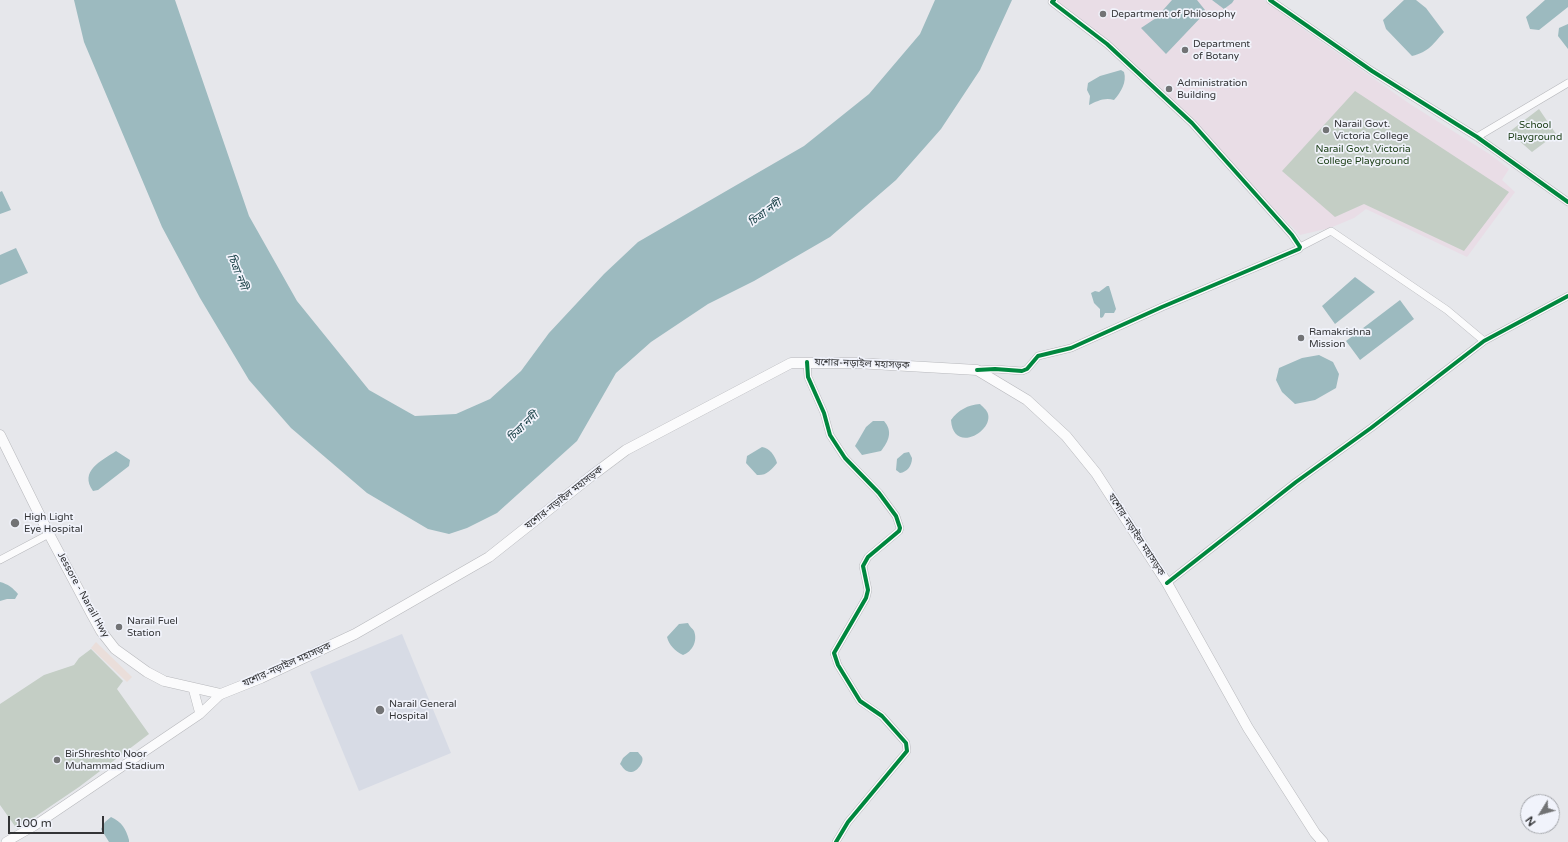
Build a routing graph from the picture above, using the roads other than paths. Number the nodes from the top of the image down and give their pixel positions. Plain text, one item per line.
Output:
1 (1054, 0) edge
2 (1270, 0) edge
3 (1568, 83) edge
4 (1477, 138) junction
5 (1568, 202) edge
6 (1300, 247) junction
7 (1568, 296) edge
8 (1484, 341) junction
9 (807, 362) junction
10 (976, 370) junction
11 (0, 435) edge
12 (49, 534) junction
13 (0, 560) edge
14 (1167, 583) junction
15 (193, 688) junction
16 (221, 694) junction
17 (200, 714) junction
18 (6, 842) edge
19 (836, 842) edge
20 (1323, 842) edge

1 - 6 street
2 - 4 street
3 - 4 street
4 - 5 street
6 - 8 street
6 - 10 street
7 - 8 street
8 - 14 street
9 - 10 highway, যশোর-নড়াইল মহাসড়ক
9 - 16 highway, যশোর-নড়াইল মহাসড়ক
9 - 19 street
10 - 14 highway, যশোর-নড়াইল মহাসড়ক
11 - 12 highway, Jessore - Narail Hwy
12 - 13 street
12 - 15 highway, Jessore - Narail Hwy
14 - 20 highway, যশোর-নড়াইল মহাসড়ক
15 - 16 highway, Jessore - Narail Hwy
15 - 17 main road
16 - 17 main road
17 - 18 main road

